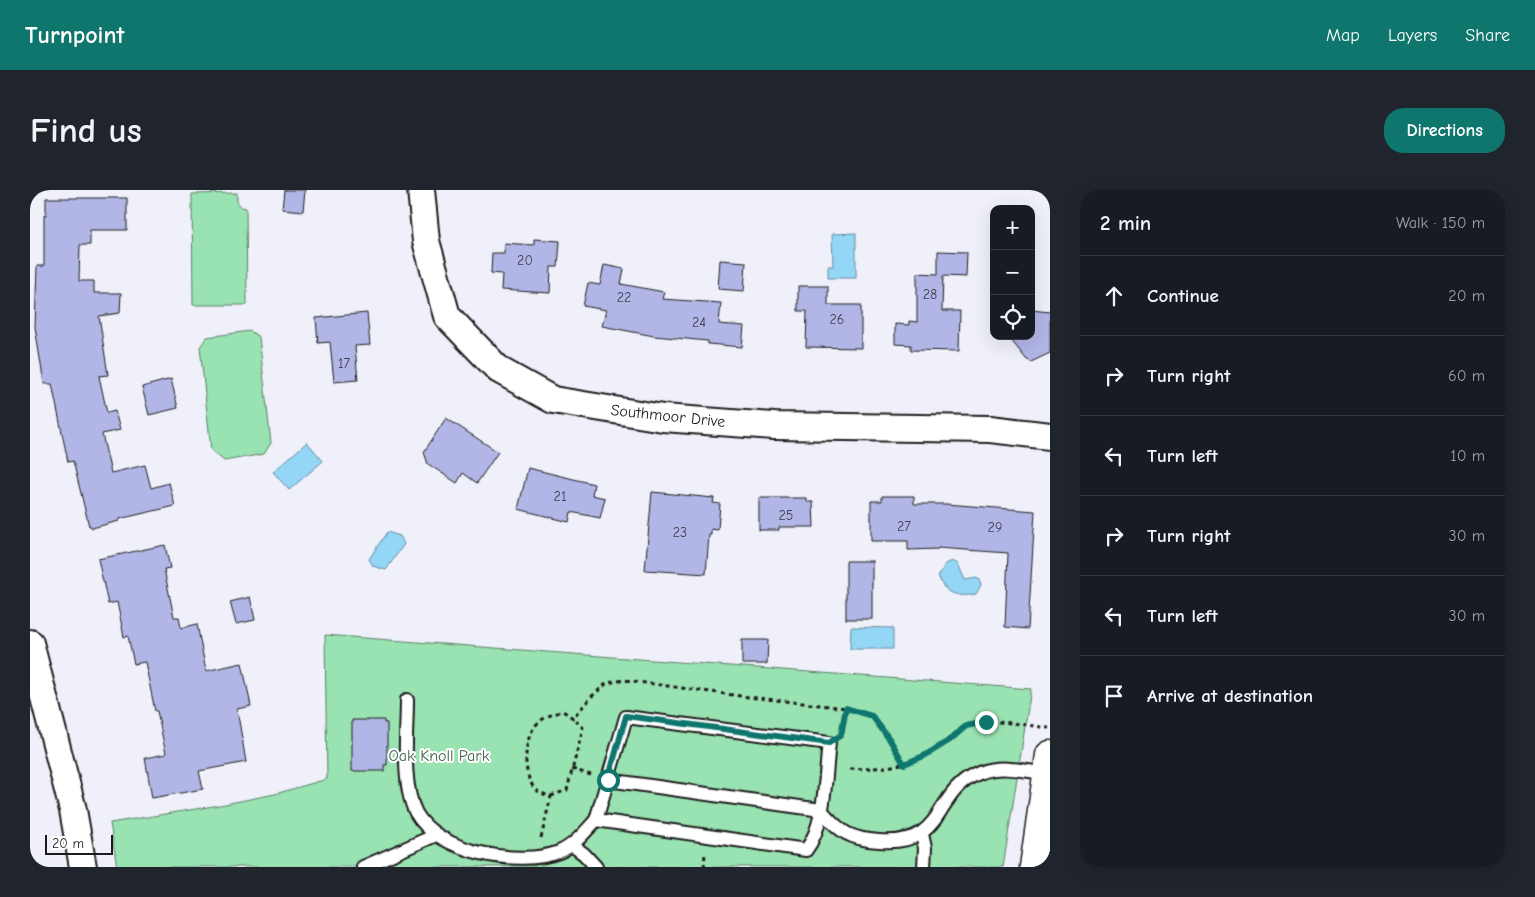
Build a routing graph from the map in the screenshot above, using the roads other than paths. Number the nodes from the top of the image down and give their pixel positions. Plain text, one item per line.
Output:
1 (421, 190) edge
2 (1050, 436) edge
3 (30, 643) edge
4 (407, 700) dead end
5 (1049, 764) edge
6 (608, 780) junction
7 (821, 810) junction
8 (596, 820) junction
9 (922, 834) junction
10 (436, 835) junction
11 (572, 845) junction
12 (517, 863) edge
13 (83, 867) edge
14 (363, 867) edge
15 (596, 867) edge
16 (924, 867) edge
17 (1034, 867) edge

1 - 2 street, Southmoor Drive
3 - 13 street
4 - 10 lane
5 - 9 lane
5 - 17 main road
6 - 7 lane
6 - 7 lane
6 - 8 lane
7 - 8 lane
7 - 9 lane
8 - 11 lane
9 - 16 lane
10 - 12 lane
10 - 14 lane
11 - 12 lane
11 - 15 lane

